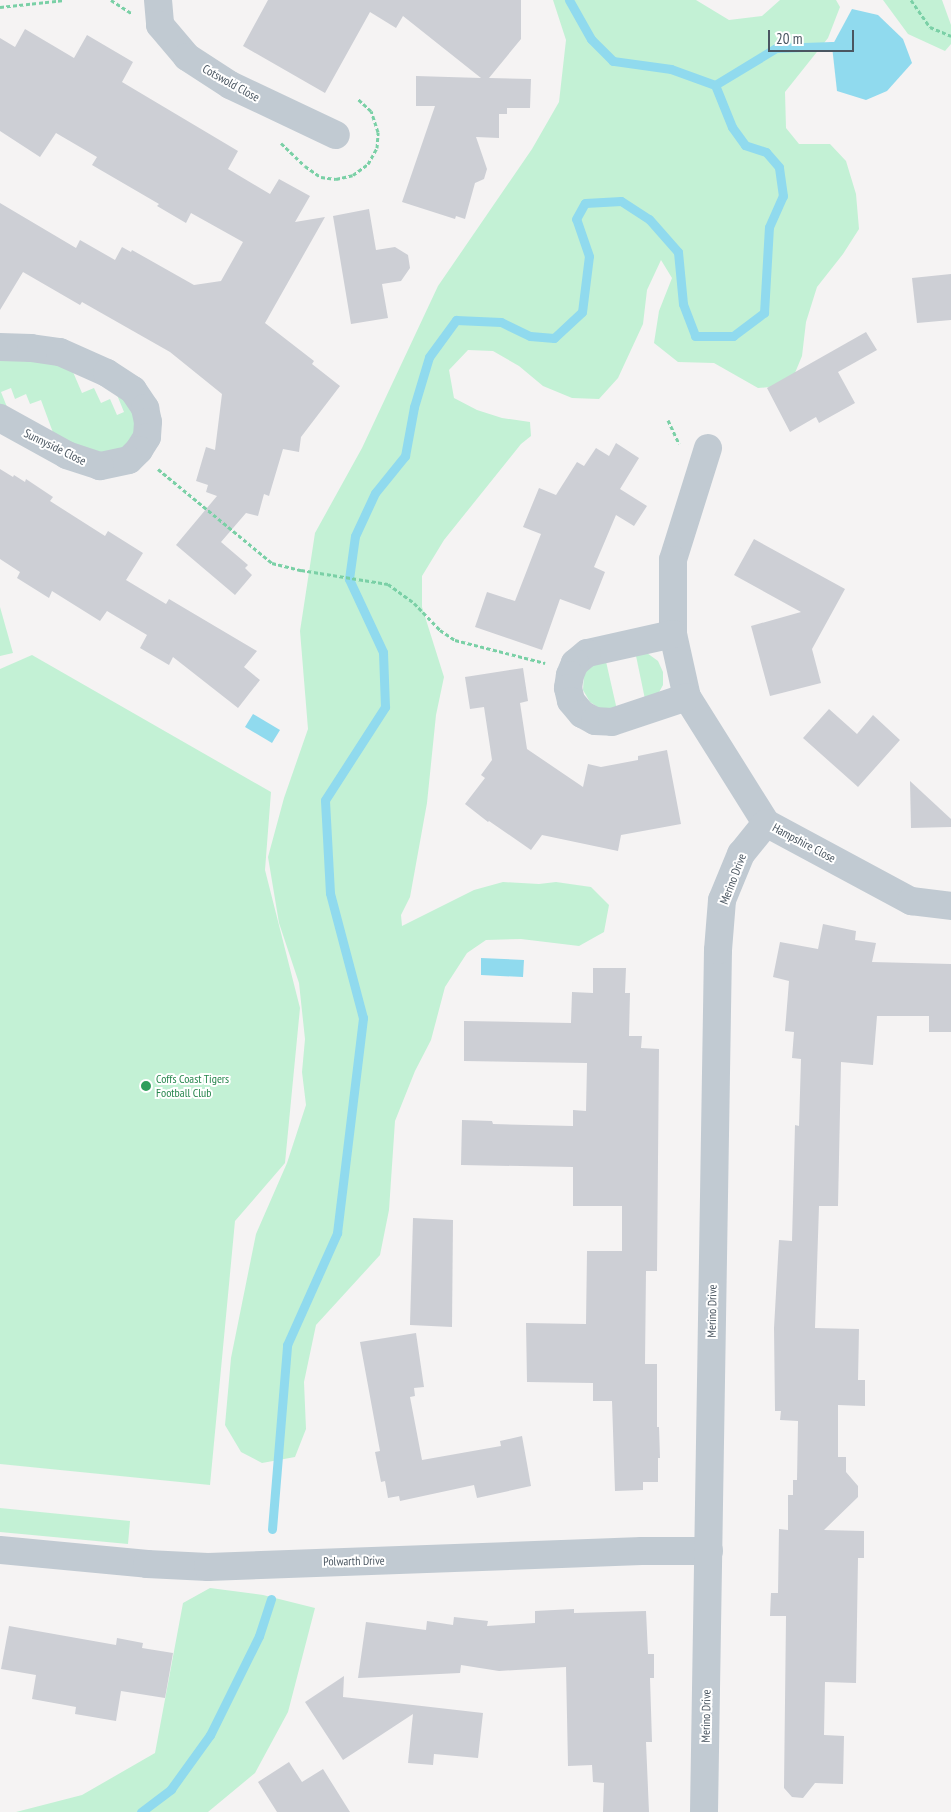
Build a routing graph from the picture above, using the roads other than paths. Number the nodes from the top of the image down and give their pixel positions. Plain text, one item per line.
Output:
1 (158, 0) edge
2 (336, 135) dead end
3 (0, 347) edge
4 (0, 418) edge
5 (708, 448) dead end
6 (673, 634) junction
7 (687, 697) junction
8 (766, 823) junction
9 (951, 906) edge
10 (0, 1550) edge
11 (709, 1551) junction
12 (704, 1812) edge

1 - 2 street, Cotswold Close
3 - 4 street, Sunnyside Close
5 - 6 street, Hampshire Close
6 - 7 street, Hampshire Close
6 - 7 street
7 - 8 street, Hampshire Close
8 - 9 street, Hampshire Close
8 - 11 street, Merino Drive
10 - 11 street, Polwarth Drive
11 - 12 street, Merino Drive

